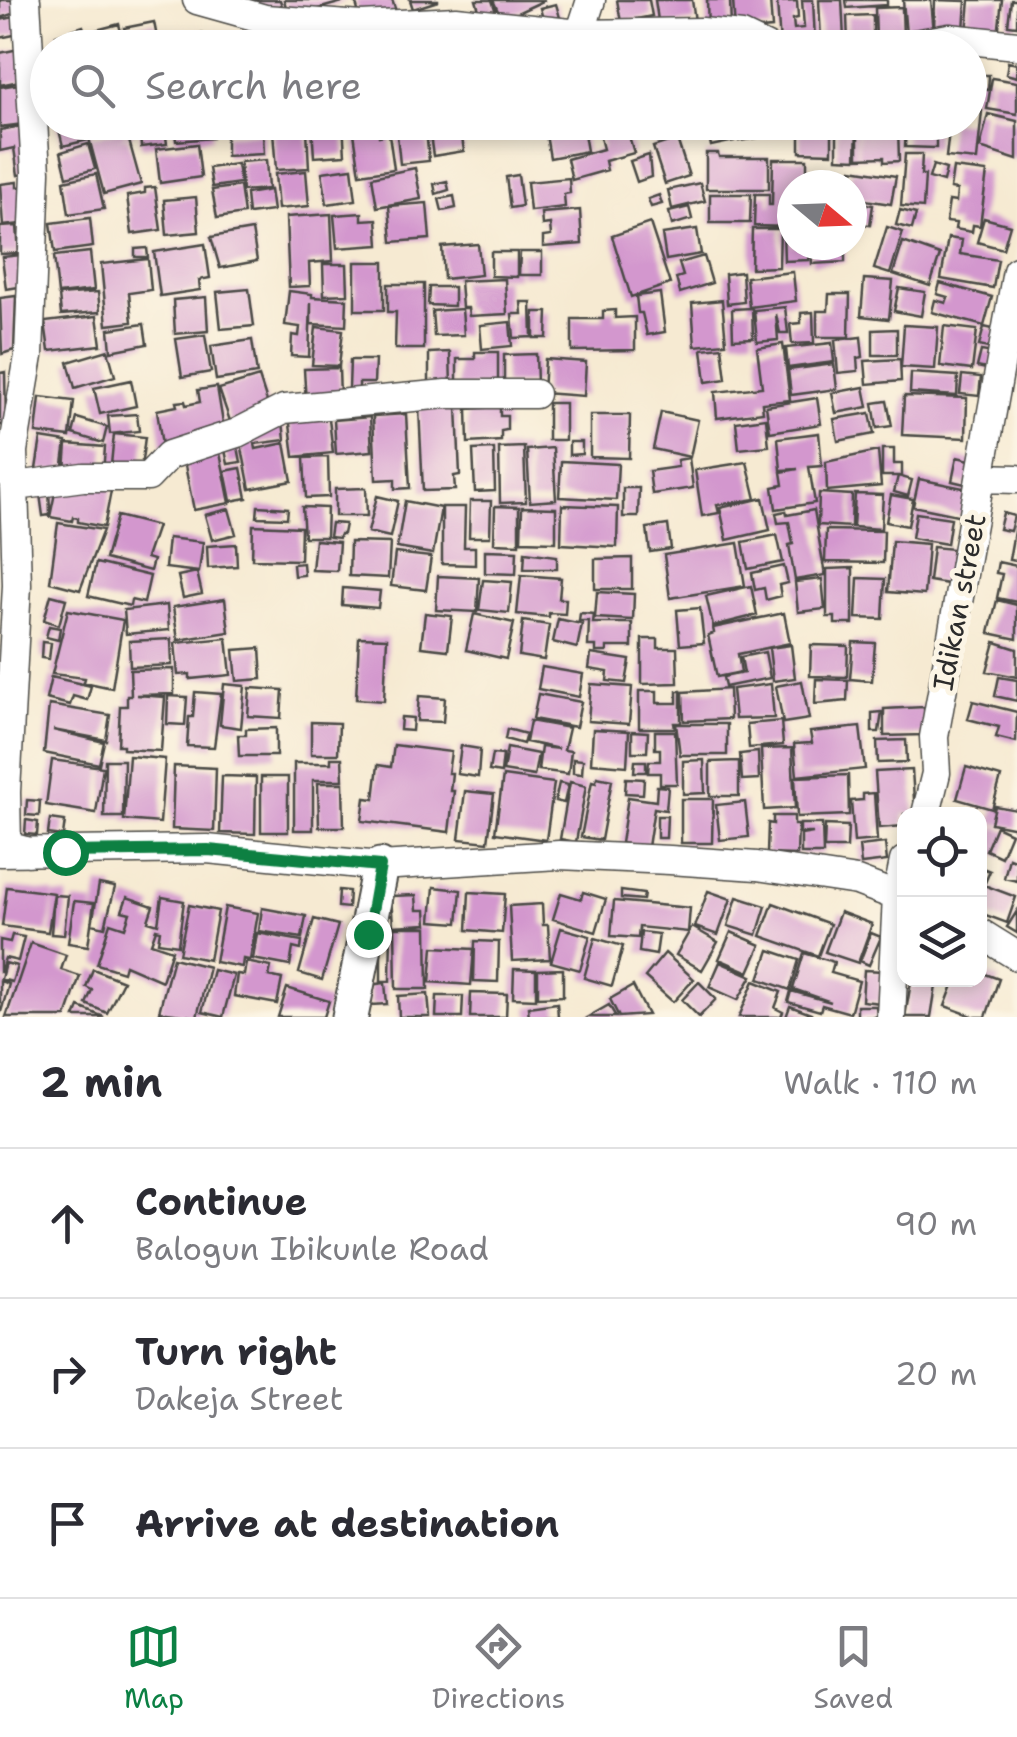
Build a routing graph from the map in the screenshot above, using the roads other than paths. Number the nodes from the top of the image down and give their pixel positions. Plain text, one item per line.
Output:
1 (197, 0) edge
2 (591, 0) edge
3 (32, 1) edge
4 (33, 30) edge
5 (539, 30) edge
6 (581, 30) edge
7 (987, 42) edge
8 (1017, 45) edge
9 (35, 140) edge
10 (1017, 271) edge
11 (536, 394) dead end
12 (982, 478) junction
13 (1017, 480) edge
14 (16, 486) junction
15 (8, 655) edge
16 (928, 807) edge
17 (0, 852) edge
18 (30, 852) junction
19 (380, 866) junction
20 (898, 897) edge
21 (987, 938) edge
22 (897, 951) edge
23 (1017, 956) edge
24 (350, 1017) edge
25 (892, 1017) edge

1 - 5 street
2 - 6 street
3 - 4 street
7 - 8 street
9 - 14 street
10 - 12 street, Idikan street
11 - 14 street
12 - 13 street
12 - 16 street, Idikan street
14 - 15 street
15 - 18 street
17 - 18 street
18 - 19 street
19 - 20 street
19 - 24 main road
21 - 23 street
22 - 25 street

